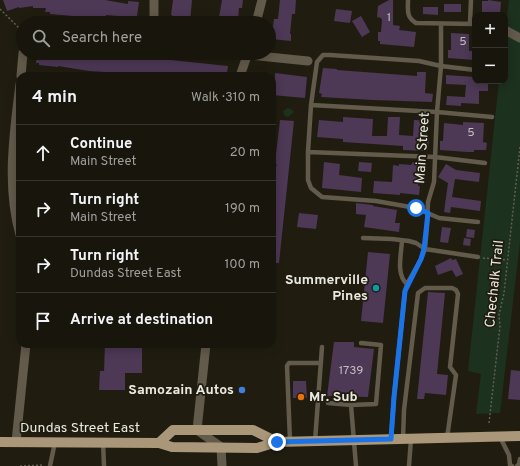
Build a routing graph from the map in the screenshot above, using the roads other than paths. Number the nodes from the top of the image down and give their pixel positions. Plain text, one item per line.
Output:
1 (154, 0) edge
2 (262, 0) edge
3 (408, 0) edge
4 (471, 0) edge
5 (154, 16) edge
6 (258, 16) edge
7 (441, 24) junction
8 (472, 24) edge
9 (508, 32) edge
10 (520, 38) edge
11 (276, 57) edge
12 (22, 60) edge
13 (246, 60) edge
14 (308, 61) dead end
15 (441, 66) junction
16 (472, 70) edge
17 (21, 72) edge
18 (241, 72) edge
19 (311, 105) junction
20 (437, 112) junction
21 (492, 117) dead end
22 (16, 124) edge
23 (308, 152) junction
24 (435, 157) junction
25 (486, 163) dead end
26 (428, 213) junction
27 (16, 220) edge
28 (478, 222) dead end
29 (363, 238) dead end
30 (402, 241) junction
31 (424, 249) junction
32 (478, 257) road end
33 (407, 284) junction
34 (361, 342) dead end
35 (322, 347) dead end
36 (26, 348) edge
37 (206, 348) edge
38 (321, 363) junction
39 (328, 404) dead end
40 (351, 405) junction
41 (197, 430) junction
42 (520, 436) edge
43 (500, 437) junction
44 (447, 438) junction
45 (391, 439) junction
46 (407, 439) junction
47 (354, 440) junction
48 (290, 441) junction
49 (315, 441) junction
50 (0, 442) edge
51 (16, 442) junction
52 (55, 442) junction
53 (103, 442) junction
54 (277, 442) junction
55 (159, 443) junction
56 (221, 457) edge
57 (520, 459) edge
58 (50, 466) edge
59 (104, 466) edge
60 (356, 466) edge
61 (409, 466) edge
62 (512, 466) edge
63 (517, 466) edge

1 - 5 street
2 - 6 street
3 - 7 lane
4 - 8 lane
7 - 8 lane
7 - 15 lane, Main Street
9 - 10 street
11 - 14 street
12 - 17 street
13 - 18 street
15 - 16 lane
15 - 19 lane
15 - 20 lane, Main Street
19 - 20 lane
19 - 23 lane
20 - 21 lane
20 - 24 lane, Main Street
22 - 27 street
23 - 24 lane
23 - 26 lane
24 - 25 lane
24 - 26 lane, Main Street
26 - 28 lane
26 - 31 lane, Main Street
29 - 30 lane
30 - 31 lane
30 - 33 lane
31 - 32 lane
31 - 33 lane, Main Street
33 - 45 lane, Main Street
34 - 40 lane
35 - 38 lane
36 - 51 street
37 - 41 street
38 - 48 lane
38 - 49 lane
39 - 40 lane
40 - 47 lane
41 - 54 main road, Dundas Street East
41 - 55 main road, Dundas Street East
41 - 56 street
42 - 43 main road, Dundas Street East
43 - 44 main road, Dundas Street East
43 - 62 lane
44 - 46 main road, Dundas Street East
44 - 46 lane
45 - 46 main road, Dundas Street East
45 - 47 main road, Dundas Street East
46 - 61 lane
47 - 49 main road, Dundas Street East
47 - 60 lane
48 - 49 main road, Dundas Street East
48 - 54 main road, Dundas Street East
50 - 51 main road, Dundas Street East
51 - 52 main road, Dundas Street East
52 - 53 main road, Dundas Street East
52 - 58 lane
53 - 55 main road, Dundas Street East
53 - 59 lane
54 - 56 main road, Dundas Street East
55 - 56 main road, Dundas Street East
57 - 63 lane

